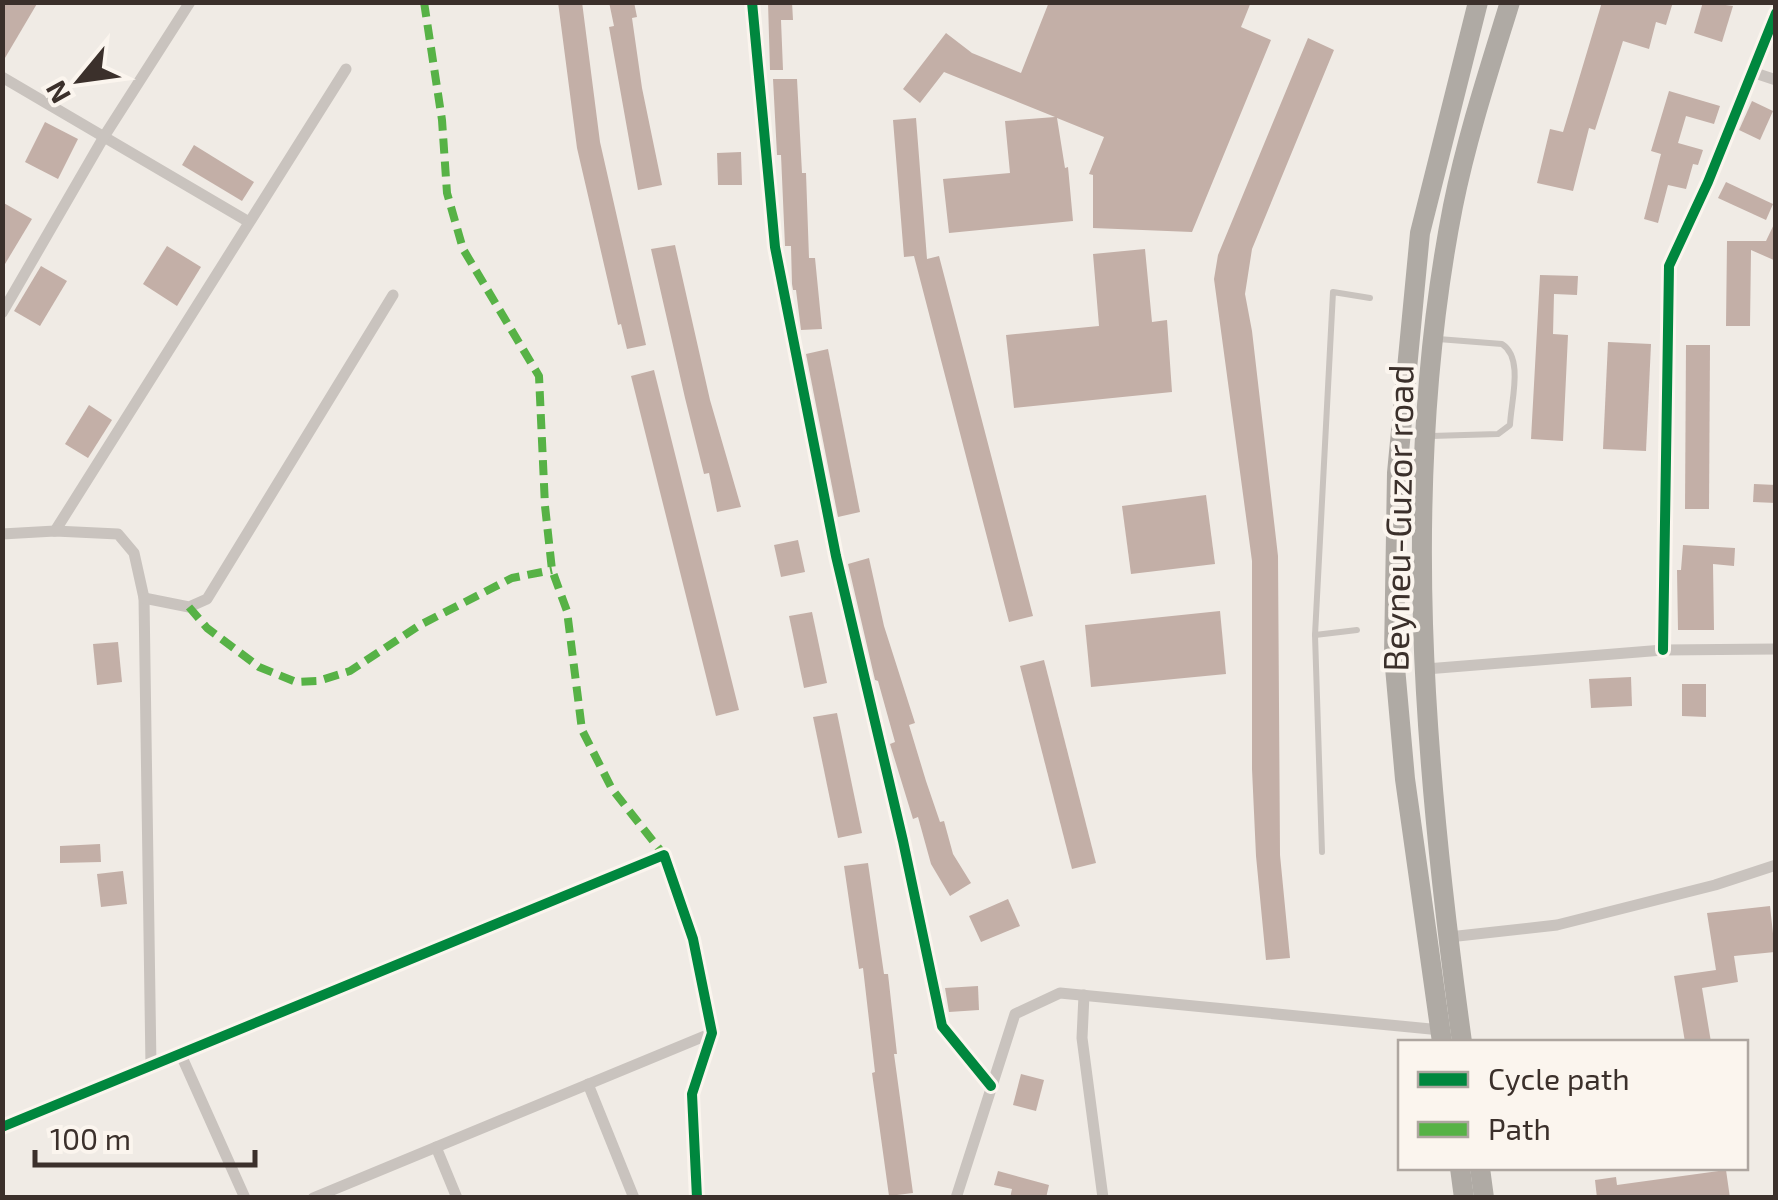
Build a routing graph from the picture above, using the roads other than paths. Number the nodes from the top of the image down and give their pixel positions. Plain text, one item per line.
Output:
1 (190, 2) edge
2 (752, 2) edge
3 (1478, 2) edge
4 (1510, 2) edge
5 (1776, 13) edge
6 (346, 68) dead end
7 (1752, 72) junction
8 (2, 77) edge
9 (1776, 80) edge
10 (105, 135) junction
11 (249, 222) junction
12 (393, 296) dead end
13 (1370, 298) dead end
14 (2, 314) edge
15 (1434, 338) junction
16 (1425, 436) junction
17 (55, 530) junction
18 (2, 534) edge
19 (144, 598) junction
20 (1357, 630) dead end
21 (1315, 636) junction
22 (1776, 648) edge
23 (1663, 650) junction
24 (1394, 656) junction
25 (1426, 663) junction
26 (1322, 852) dead end
27 (1776, 865) edge
28 (1449, 937) junction
29 (1084, 995) junction
30 (712, 1032) junction
31 (1441, 1036) edge
32 (1462, 1040) edge
33 (181, 1055) junction
34 (152, 1067) junction
35 (588, 1084) junction
36 (991, 1086) junction
37 (2, 1128) edge
38 (436, 1146) junction
39 (1460, 1170) edge
40 (1480, 1170) edge
41 (246, 1198) edge
42 (313, 1198) edge
43 (458, 1198) edge
44 (634, 1198) edge
45 (697, 1198) edge
46 (956, 1198) edge
47 (1103, 1198) edge
48 (1464, 1198) edge
49 (1484, 1198) edge

1 - 10 street
2 - 36 street
3 - 24 highway, Beyneu-Guzor road
4 - 15 highway, Beyneu-Guzor road
5 - 7 street
6 - 11 street
7 - 9 street
7 - 23 street
8 - 10 street
10 - 11 street
10 - 14 street
11 - 17 street
12 - 19 street
13 - 21 lane
15 - 16 highway, Beyneu-Guzor road
15 - 16 lane
16 - 25 highway, Beyneu-Guzor road
17 - 18 street
17 - 19 street
19 - 34 street
20 - 21 lane
21 - 26 lane
22 - 23 street
23 - 25 street
24 - 25 highway
24 - 31 highway, Beyneu-Guzor road
25 - 28 highway, Beyneu-Guzor road
27 - 28 street
28 - 32 highway, Beyneu-Guzor road
29 - 31 street
29 - 36 street
29 - 47 street
30 - 33 street
30 - 35 street
30 - 45 street
33 - 34 street
33 - 41 street
34 - 37 street
35 - 38 street
35 - 44 street
36 - 46 street
38 - 42 street
38 - 43 street
39 - 48 highway
40 - 49 highway

